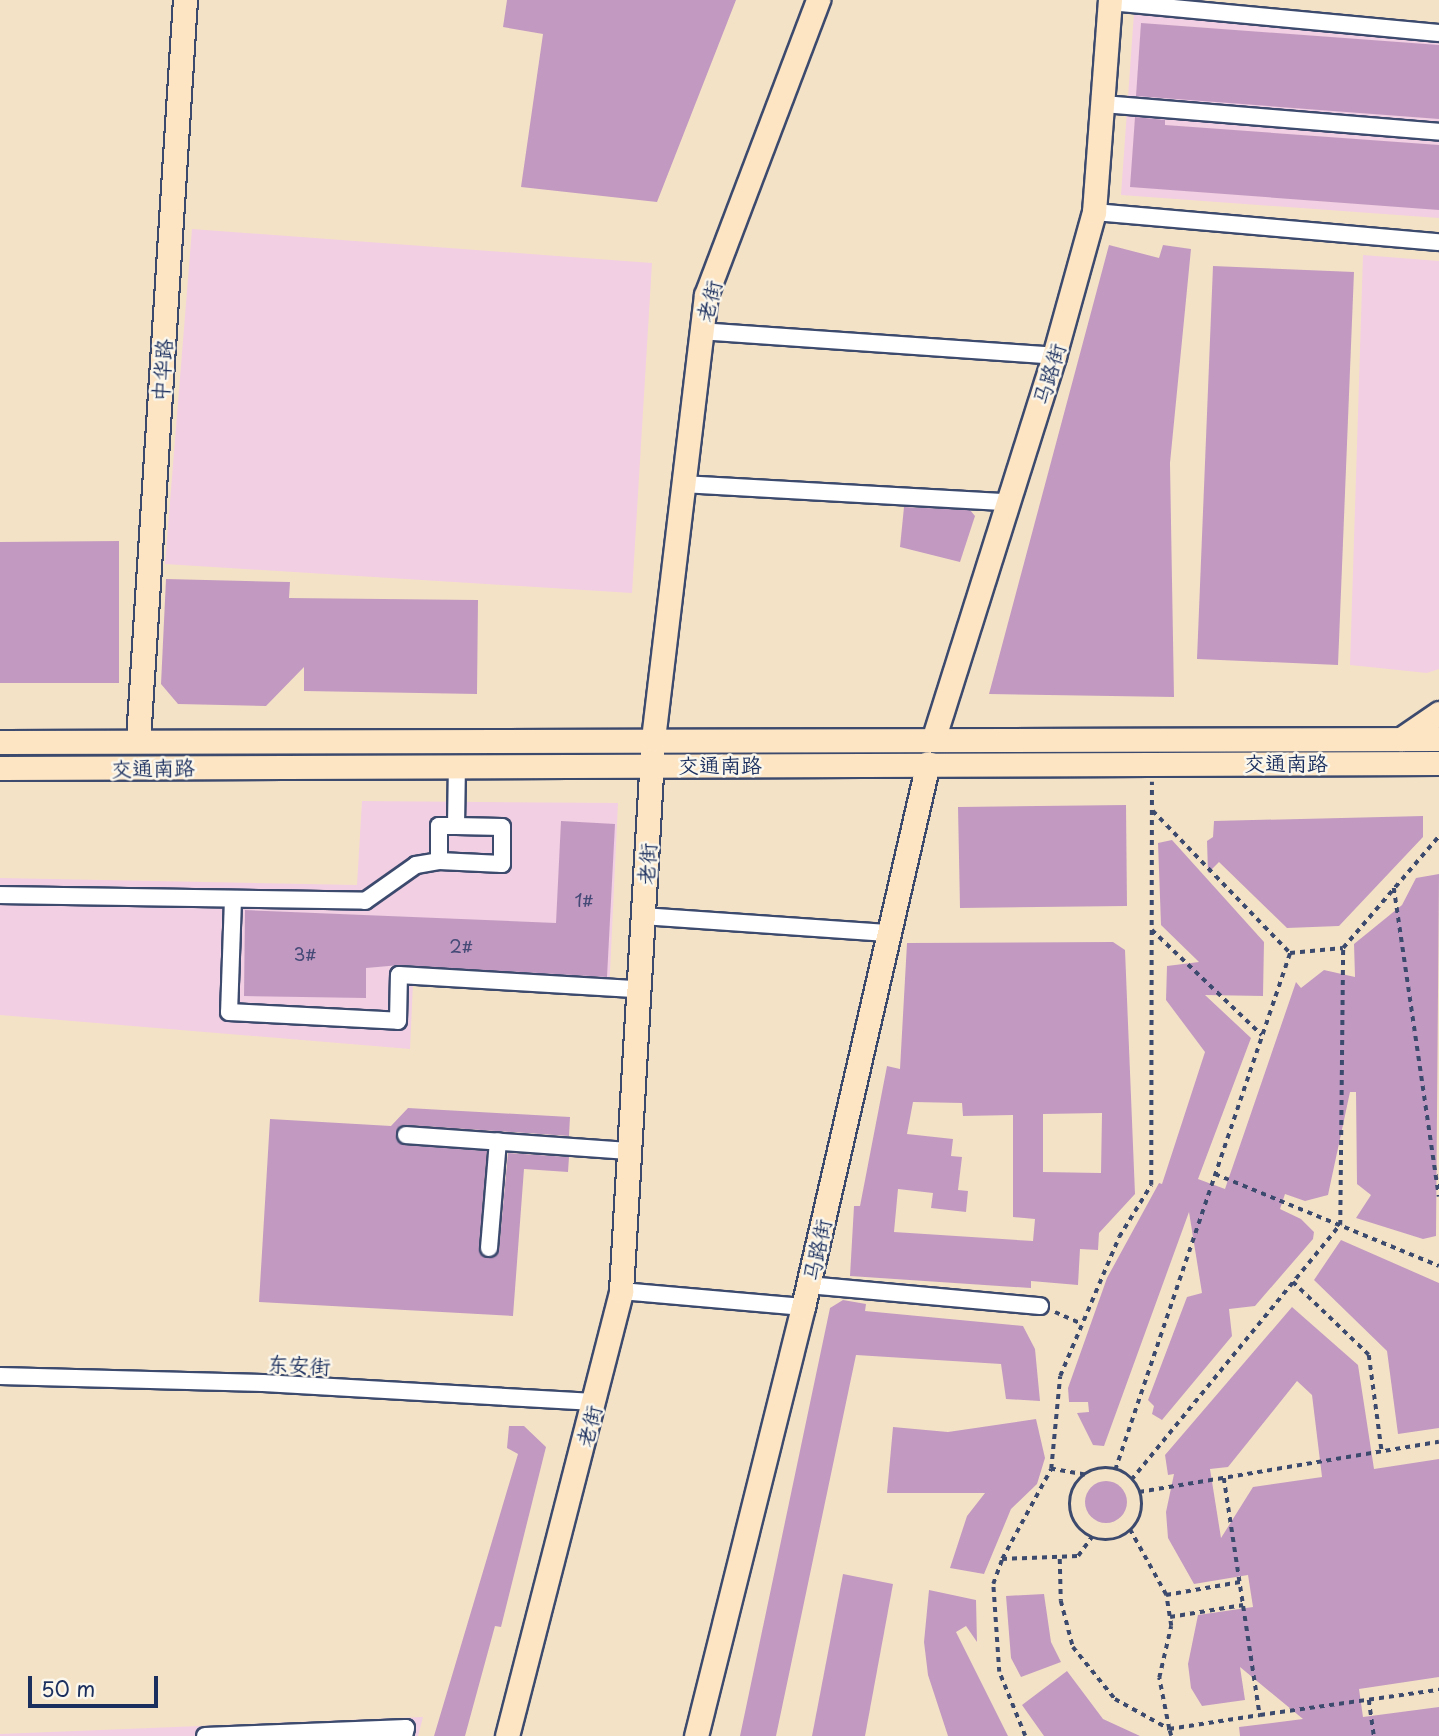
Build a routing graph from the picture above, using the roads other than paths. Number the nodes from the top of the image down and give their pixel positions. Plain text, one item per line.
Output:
1 (186, 0) edge
2 (818, 0) edge
3 (1104, 1) edge
4 (1439, 33) edge
5 (1102, 104) junction
6 (1439, 132) edge
7 (1094, 212) junction
8 (1439, 242) edge
9 (700, 331) junction
10 (1054, 356) junction
11 (681, 484) junction
12 (1008, 502) junction
13 (1439, 713) edge
14 (934, 737) junction
15 (653, 739) junction
16 (1401, 739) junction
17 (1439, 739) edge
18 (138, 740) junction
19 (0, 742) edge
20 (1401, 762) junction
21 (928, 763) junction
22 (1439, 763) edge
23 (457, 764) junction
24 (652, 765) junction
25 (0, 768) edge
26 (1439, 778) edge
27 (456, 826) junction
28 (439, 861) junction
29 (0, 895) edge
30 (233, 899) junction
31 (643, 916) junction
32 (886, 933) junction
33 (638, 989) junction
34 (406, 1135) dead end
35 (498, 1141) junction
36 (627, 1151) junction
37 (489, 1248) dead end
38 (621, 1291) junction
39 (805, 1296) junction
40 (1040, 1306) road end
41 (0, 1376) edge
42 (594, 1402) junction
43 (205, 1736) edge
44 (404, 1736) edge
45 (508, 1736) edge
46 (696, 1736) edge

1 - 18 street, 中华路
2 - 9 street, 老街
3 - 4 street
3 - 5 street, 马路街
5 - 6 street
5 - 7 street, 马路街
7 - 8 street
7 - 10 street, 马路街
9 - 10 street
9 - 11 street, 老街
10 - 12 street, 马路街
11 - 12 street
11 - 15 street, 老街
12 - 14 street, 马路街
13 - 16 street
14 - 15 street, 交通南路
14 - 16 street, 交通南路
15 - 18 street, 交通南路
15 - 24 street, 老街
16 - 17 street, 交通南路
18 - 19 street, 交通南路
20 - 21 street, 交通南路
20 - 22 street, 交通南路
20 - 26 street
21 - 24 street, 交通南路
21 - 32 street, 马路街
23 - 24 street, 交通南路
23 - 25 street, 交通南路
23 - 27 street
24 - 31 street, 老街
27 - 28 street
27 - 28 street
28 - 30 street
29 - 30 street
30 - 33 street
31 - 32 street
31 - 33 street, 老街
32 - 39 street, 马路街
33 - 36 street, 老街
34 - 35 street
35 - 36 street
35 - 37 street
36 - 38 street, 老街
38 - 39 street
38 - 42 street, 老街
39 - 40 street
39 - 46 street, 马路街
41 - 42 street, 东安街
42 - 45 street, 老街
43 - 44 street

